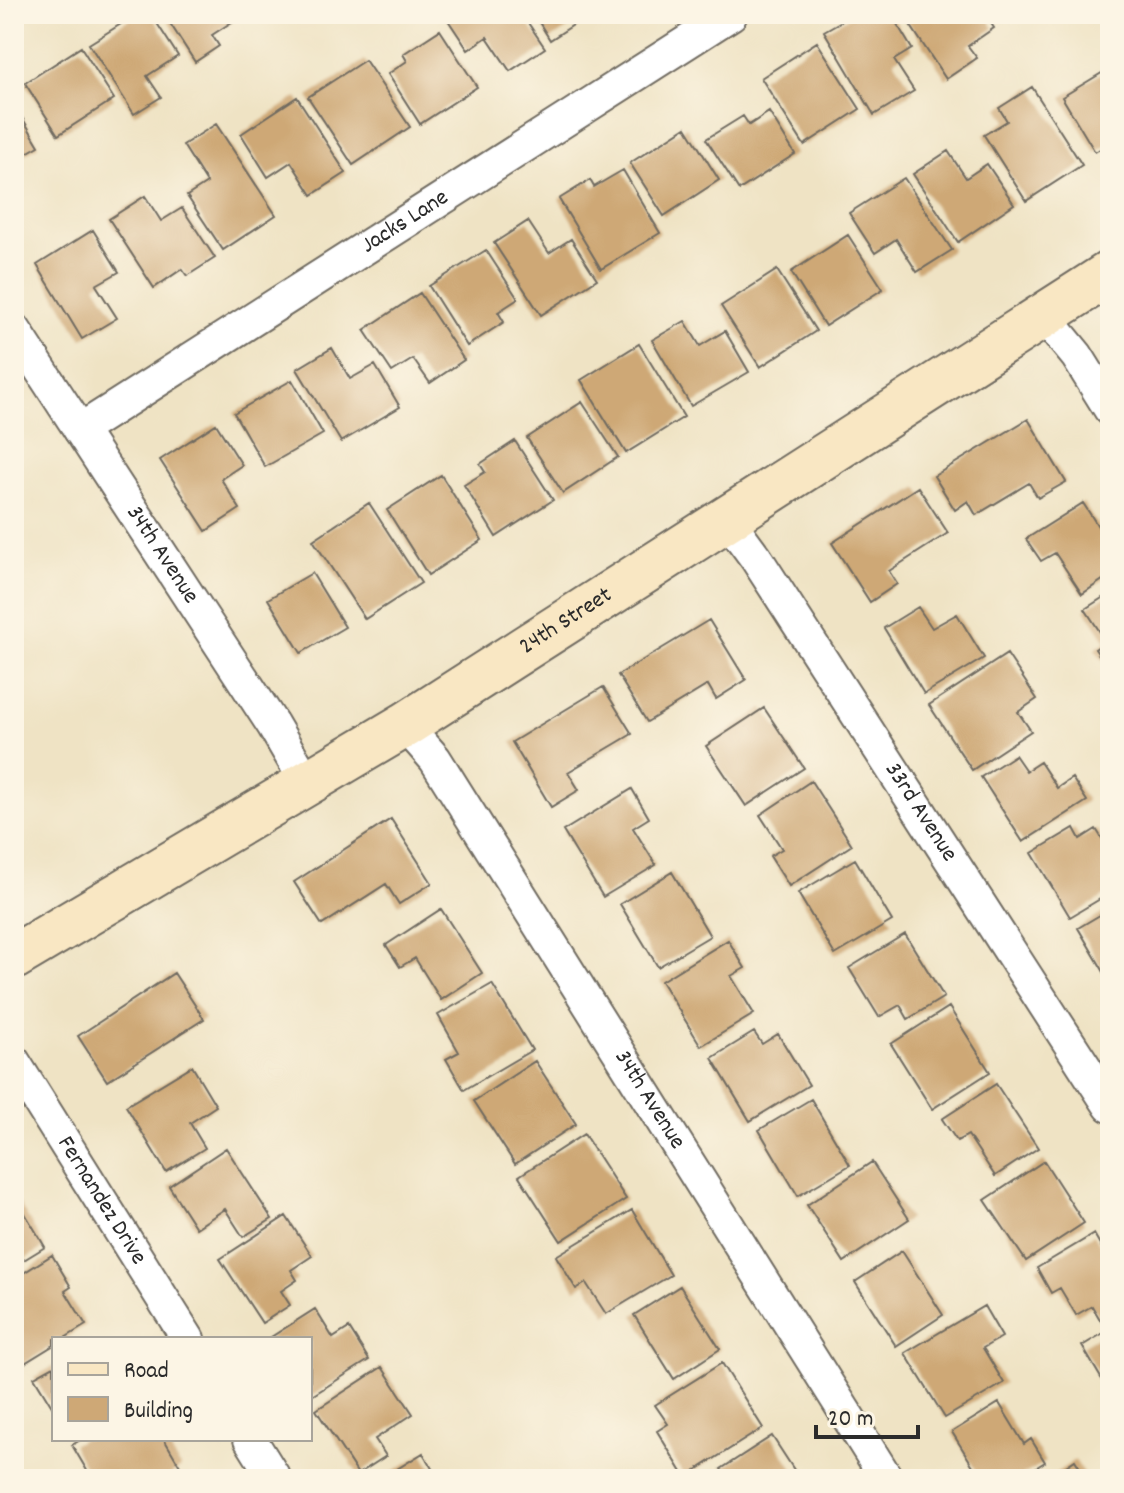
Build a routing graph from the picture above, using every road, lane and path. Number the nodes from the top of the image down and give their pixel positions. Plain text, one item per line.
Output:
1 (731, 14) edge
2 (1110, 273) edge
3 (1045, 317) junction
4 (14, 329) edge
5 (1110, 409) edge
6 (80, 430) junction
7 (728, 520) junction
8 (405, 725) junction
9 (307, 783) junction
10 (14, 957) edge
11 (14, 1062) edge
12 (1110, 1106) edge
13 (187, 1337) edge
14 (251, 1441) edge
15 (275, 1479) edge
16 (887, 1479) edge

1 - 6 street, Jacks Lane
2 - 3 street, 24th Street
3 - 5 street
3 - 7 street, 24th Street
4 - 6 street, 34th Avenue
6 - 9 street, 34th Avenue
7 - 8 street, 24th Street
7 - 12 street, 33rd Avenue
8 - 9 street, 24th Street
8 - 16 street, 34th Avenue
9 - 10 street, 24th Street
11 - 13 street, Fernandez Drive
14 - 15 street

